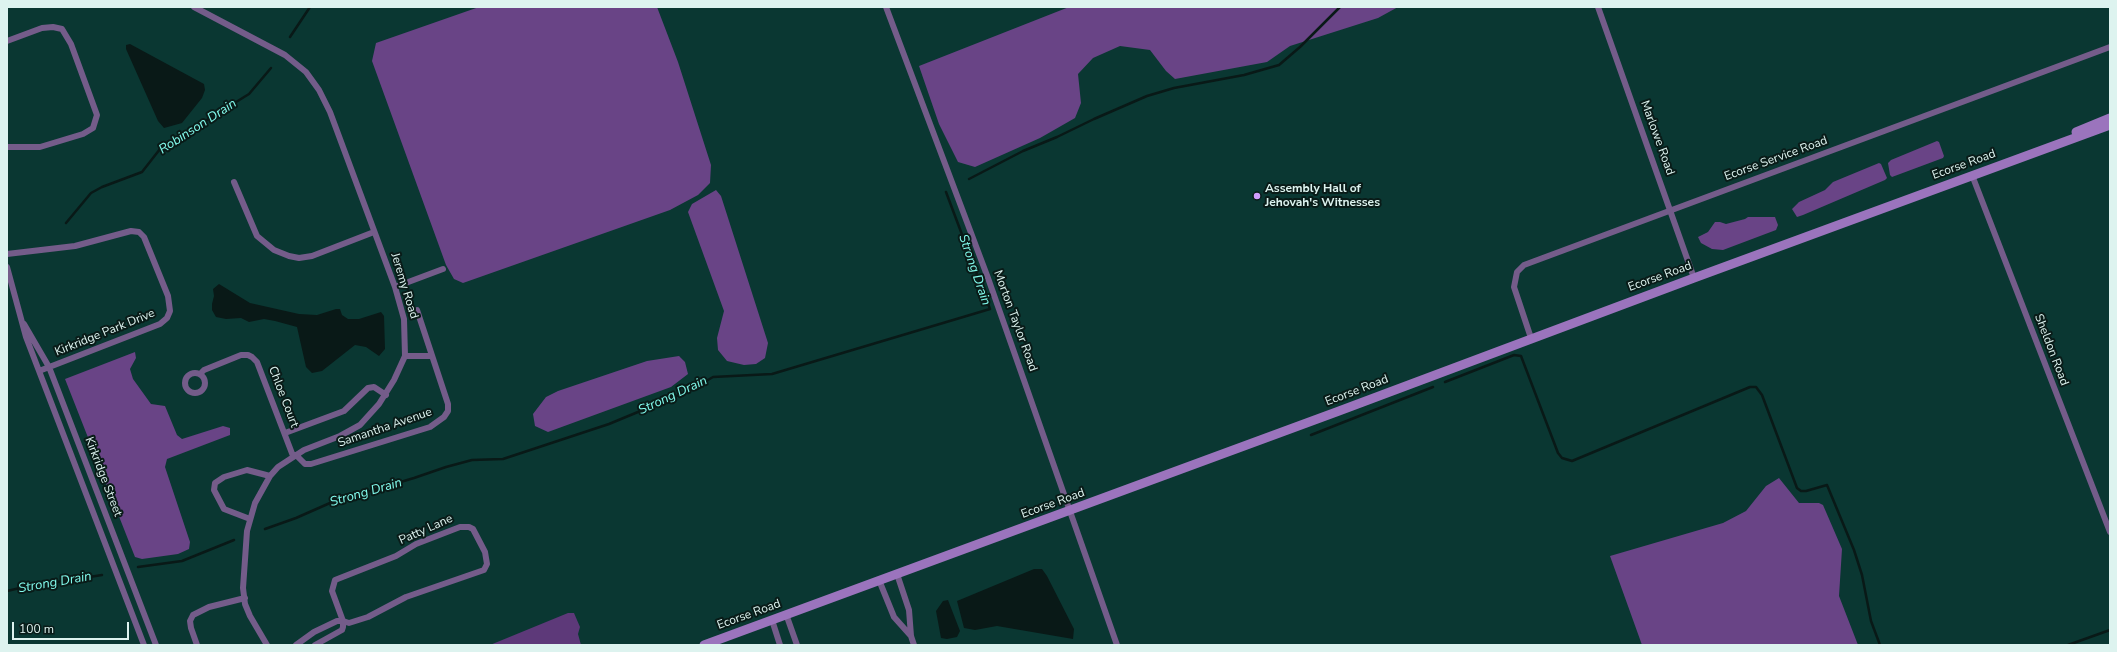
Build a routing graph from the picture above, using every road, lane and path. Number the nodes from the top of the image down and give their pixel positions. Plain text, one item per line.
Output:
1 (194, 7) edge
2 (886, 7) edge
3 (1598, 7) edge
4 (7, 41) edge
5 (2110, 47) edge
6 (2110, 118) edge
7 (2110, 125) edge
8 (7, 147) edge
9 (2018, 158) junction
10 (1972, 175) junction
11 (234, 182) dead end
12 (1670, 210) junction
13 (374, 232) junction
14 (7, 254) edge
15 (7, 267) edge
16 (443, 269) dead end
17 (1694, 278) junction
18 (395, 287) junction
19 (417, 310) dead end
20 (22, 321) junction
21 (1531, 338) junction
22 (405, 356) junction
23 (432, 356) junction
24 (49, 367) junction
25 (39, 371) junction
26 (200, 374) dead end
27 (386, 395) junction
28 (285, 433) junction
29 (295, 455) junction
30 (270, 476) junction
31 (1069, 511) junction
32 (250, 519) junction
33 (2110, 532) edge
34 (897, 574) junction
35 (879, 580) junction
36 (245, 598) junction
37 (786, 614) junction
38 (772, 620) junction
39 (343, 621) junction
40 (911, 636) junction
41 (144, 645) edge
42 (156, 645) edge
43 (197, 645) edge
44 (268, 645) edge
45 (296, 645) edge
46 (315, 645) edge
47 (704, 645) edge
48 (780, 645) edge
49 (798, 645) edge
50 (914, 645) edge
51 (1117, 645) edge

1 - 13 street, Jeremy Road
2 - 31 street, Morton Taylor Road
3 - 12 street, Marlowe Road
4 - 8 street
5 - 12 street, Ecorse Service Road
6 - 9 main road, Ecorse Road
7 - 9 main road, Ecorse Road
9 - 10 main road, Ecorse Road
10 - 17 main road, Ecorse Road
10 - 33 street, Sheldon Road
11 - 13 street
12 - 17 street, Marlowe Road
12 - 21 street, Ecorse Service Road
13 - 18 street, Jeremy Road
14 - 24 street, Kirkridge Park Drive
15 - 20 street, Kirkridge Street
16 - 18 street
17 - 21 main road, Ecorse Road
18 - 22 street, Jeremy Road
19 - 23 street, Samantha Avenue
20 - 24 street, Kirkridge Street
20 - 25 street, Kirkridge Street
21 - 31 main road, Ecorse Road
22 - 23 street
22 - 27 street, Jeremy Road
23 - 29 street, Samantha Avenue
24 - 25 street, Kirkridge Park Drive
24 - 42 street, Kirkridge Street
25 - 41 street, Kirkridge Street
26 - 28 street, Chloe Court
27 - 28 street
27 - 29 street, Jeremy Road
28 - 29 street, Chloe Court
29 - 30 street, Jeremy Road
30 - 32 street, Jeremy Road
30 - 32 street
31 - 34 main road, Ecorse Road
31 - 51 street, Morton Taylor Road
32 - 36 street, Jeremy Road
34 - 35 main road, Ecorse Road
34 - 40 street
35 - 37 main road, Ecorse Road
35 - 40 street
36 - 43 street
36 - 44 street, Jeremy Road
37 - 38 main road, Ecorse Road
37 - 49 street
38 - 47 main road, Ecorse Road
38 - 48 street
39 - 39 street, Patty Lane
39 - 45 street, Patty Lane
39 - 46 street
40 - 50 street

